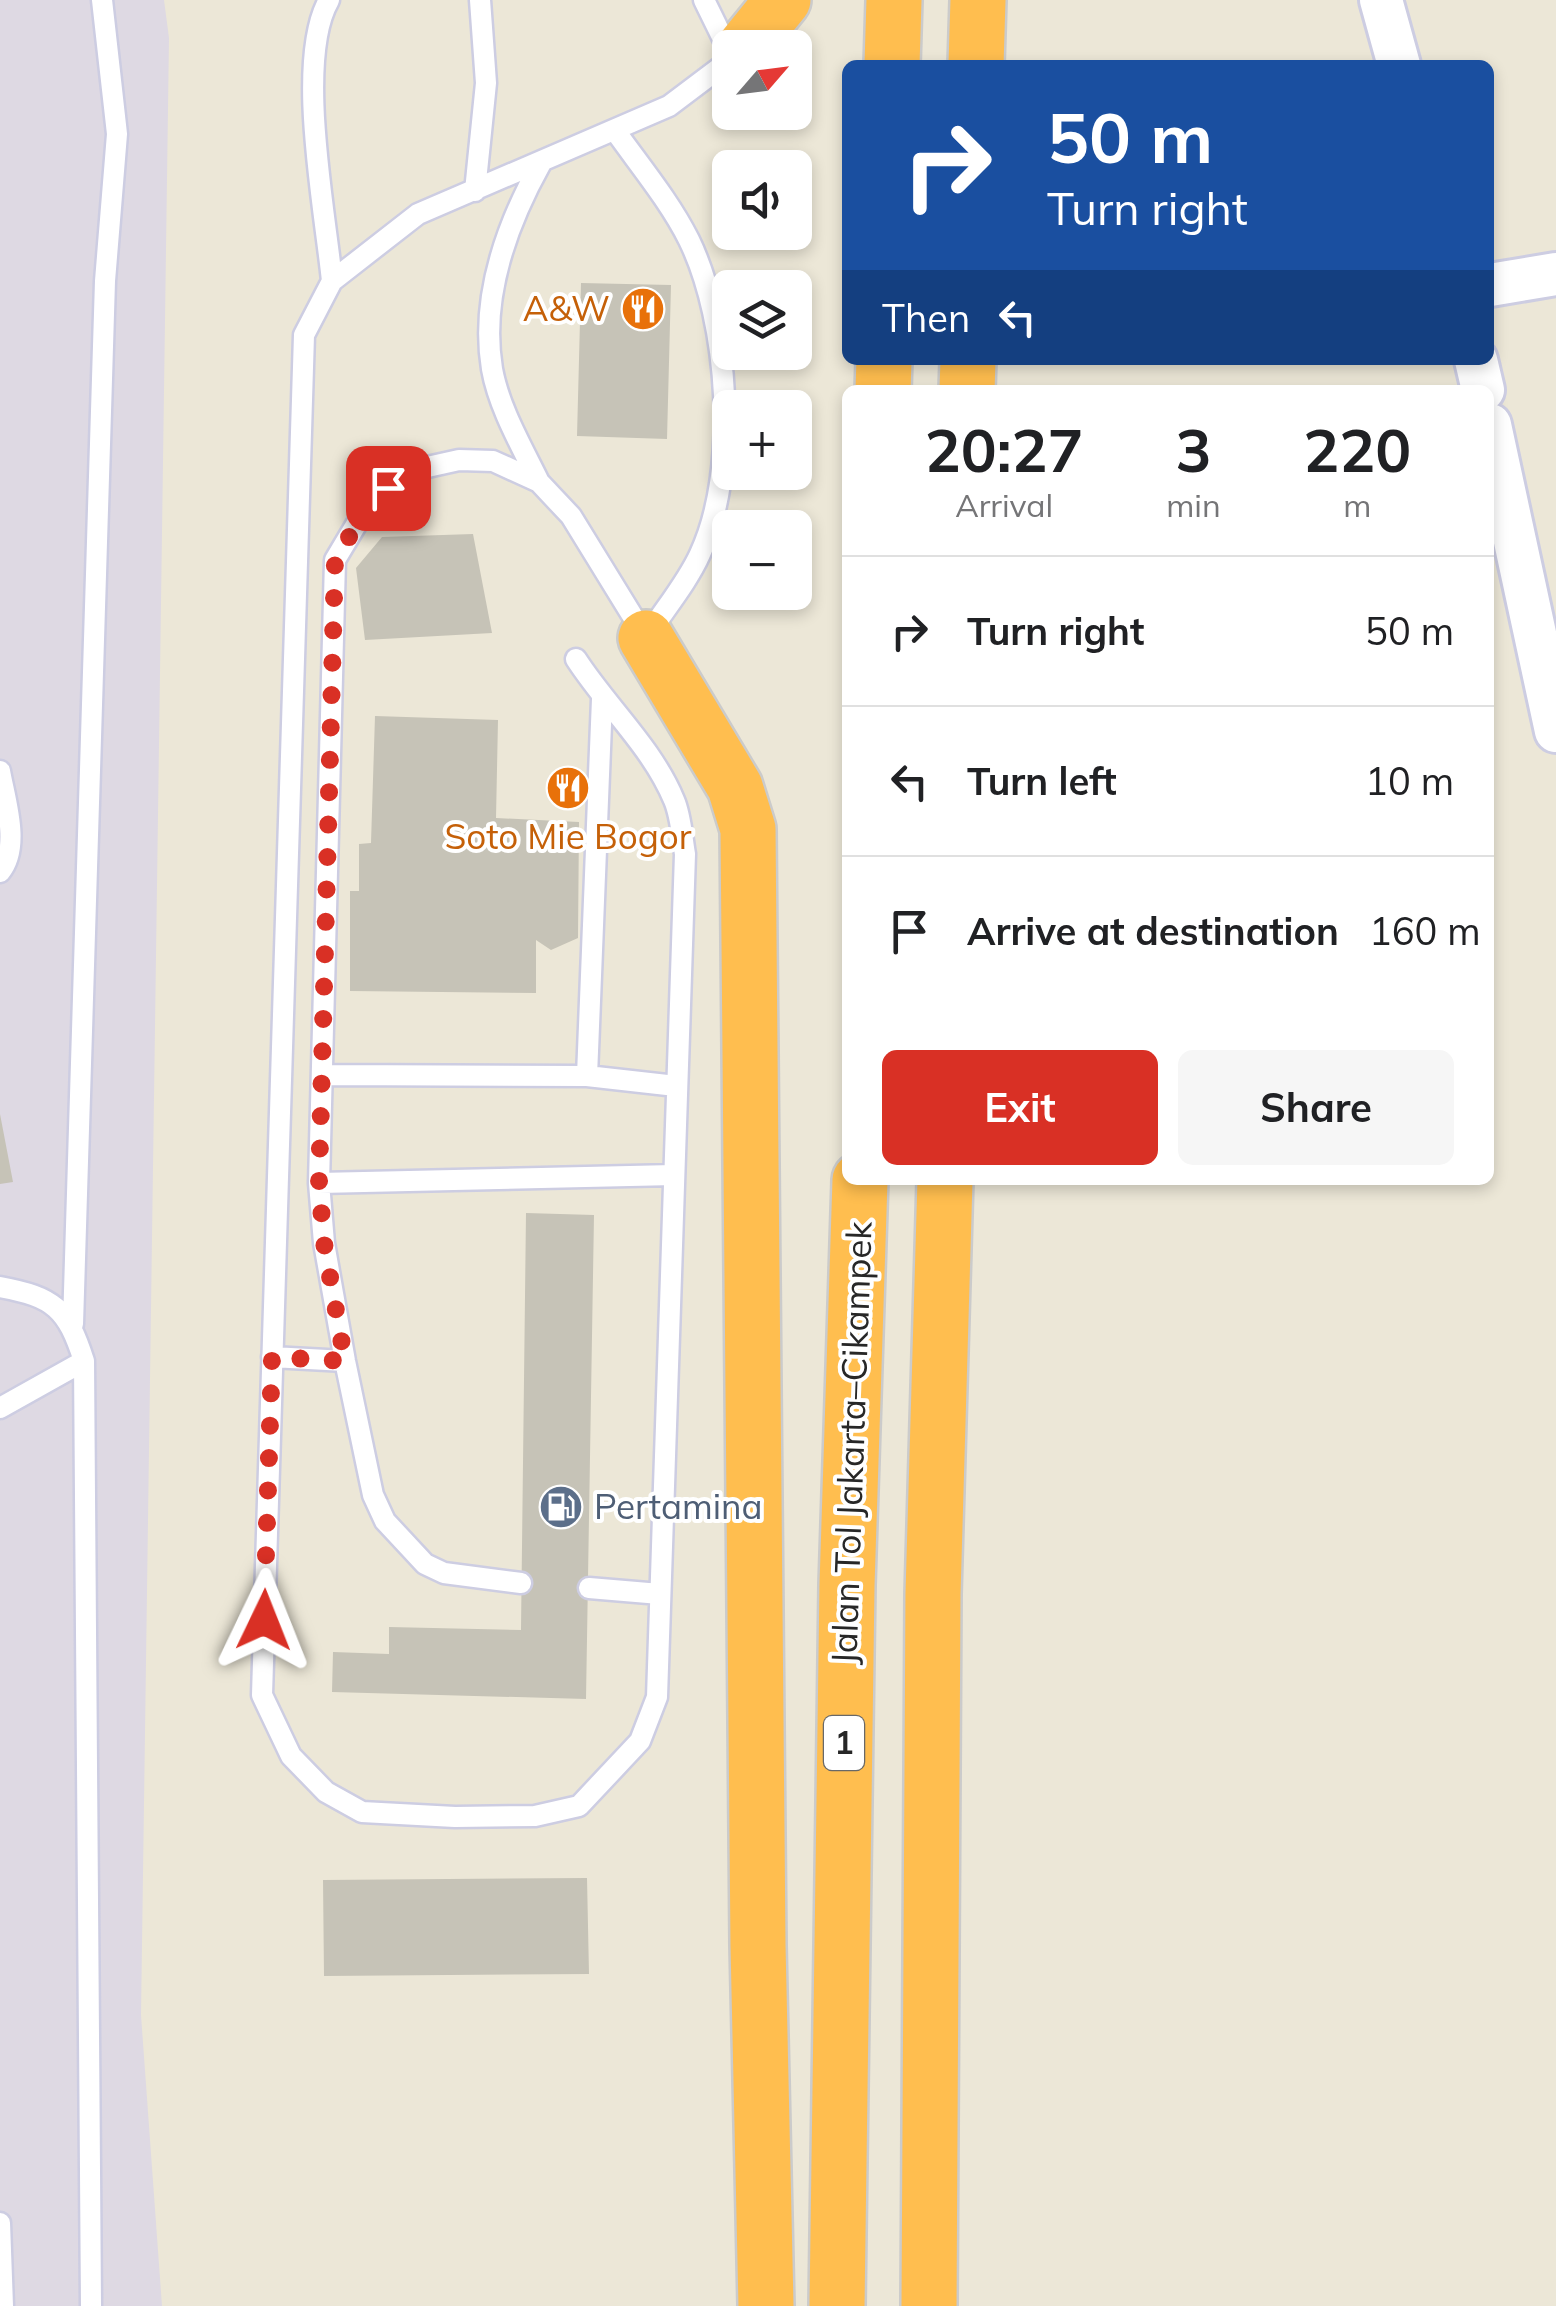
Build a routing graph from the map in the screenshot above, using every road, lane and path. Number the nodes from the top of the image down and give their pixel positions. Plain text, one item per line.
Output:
1 (102, 0) edge
2 (329, 0) edge
3 (480, 0) edge
4 (704, 0) edge
5 (783, 0) edge
6 (894, 0) edge
7 (978, 0) edge
8 (1381, 0) edge
9 (718, 30) edge
10 (759, 30) edge
11 (892, 60) edge
12 (976, 60) edge
13 (1398, 60) edge
14 (712, 71) edge
15 (616, 132) junction
16 (541, 163) junction
17 (475, 191) junction
18 (1556, 274) edge
19 (332, 282) junction
20 (1494, 284) edge
21 (1494, 444) edge
22 (538, 482) junction
23 (646, 638) junction
24 (576, 659) dead end
25 (602, 699) junction
26 (1556, 731) edge
27 (0, 771) edge
28 (0, 872) edge
29 (324, 1075) junction
30 (588, 1076) junction
31 (676, 1086) junction
32 (674, 1175) junction
33 (319, 1183) junction
34 (860, 1185) edge
35 (945, 1185) edge
36 (0, 1288) edge
37 (72, 1324) junction
38 (272, 1357) junction
39 (84, 1361) junction
40 (345, 1361) junction
41 (0, 1408) edge
42 (521, 1582) dead end
43 (589, 1588) dead end
44 (660, 1594) junction
45 (0, 2223) edge
46 (3, 2306) edge
47 (90, 2306) edge
48 (766, 2306) edge
49 (837, 2306) edge
50 (929, 2306) edge

1 - 37 lane
2 - 19 lane
3 - 17 lane
4 - 9 lane
5 - 10 highway
6 - 11 highway
7 - 12 highway
8 - 13 street
14 - 15 lane
15 - 16 lane
15 - 23 lane
16 - 17 lane
16 - 22 lane
17 - 19 lane
18 - 20 street
19 - 38 lane
21 - 26 street
22 - 23 lane
22 - 29 lane
23 - 48 highway
24 - 25 lane
25 - 30 lane
25 - 31 lane
27 - 28 lane
29 - 30 lane
29 - 33 lane
30 - 31 lane
31 - 32 lane
32 - 33 lane
32 - 44 lane
33 - 40 lane
34 - 49 highway, Jalan Tol Jakarta–Cikampek / 1
35 - 50 highway
36 - 37 lane
37 - 39 lane
38 - 40 lane
38 - 44 lane
39 - 41 lane
39 - 47 lane
40 - 42 lane
43 - 44 lane
45 - 46 lane

